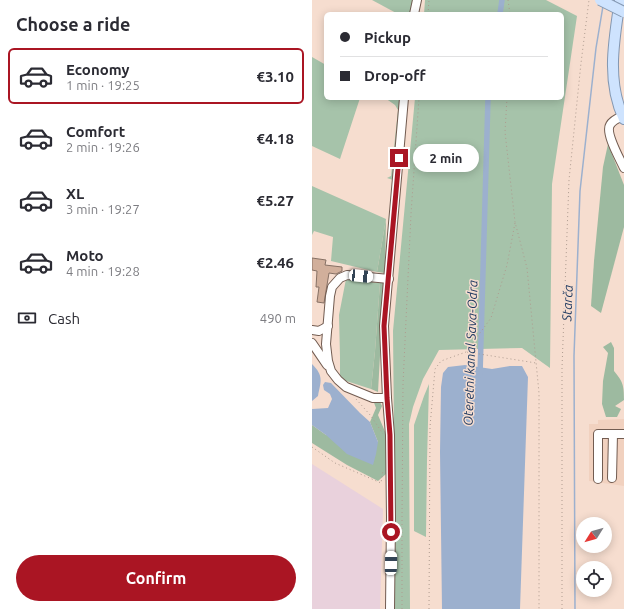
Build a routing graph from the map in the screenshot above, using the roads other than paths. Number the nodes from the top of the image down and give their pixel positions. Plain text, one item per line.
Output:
1 (416, 0) edge
2 (600, 0) edge
3 (620, 0) edge
4 (414, 12) edge
5 (624, 12) edge
6 (404, 100) edge
7 (623, 117) edge
8 (624, 168) edge
9 (388, 279) junction
10 (328, 326) junction
11 (312, 330) edge
12 (312, 343) edge
13 (331, 371) junction
14 (387, 398) junction
15 (613, 434) junction
16 (624, 434) edge
17 (612, 478) dead end
18 (598, 479) dead end
19 (390, 609) edge

1 - 4 street
2 - 5 main road, bridge
3 - 7 main road
6 - 9 street
7 - 8 street
9 - 10 street
9 - 14 street
10 - 11 street
10 - 13 street
12 - 13 street
13 - 14 street
14 - 19 street
15 - 16 street
15 - 17 street
15 - 18 street

